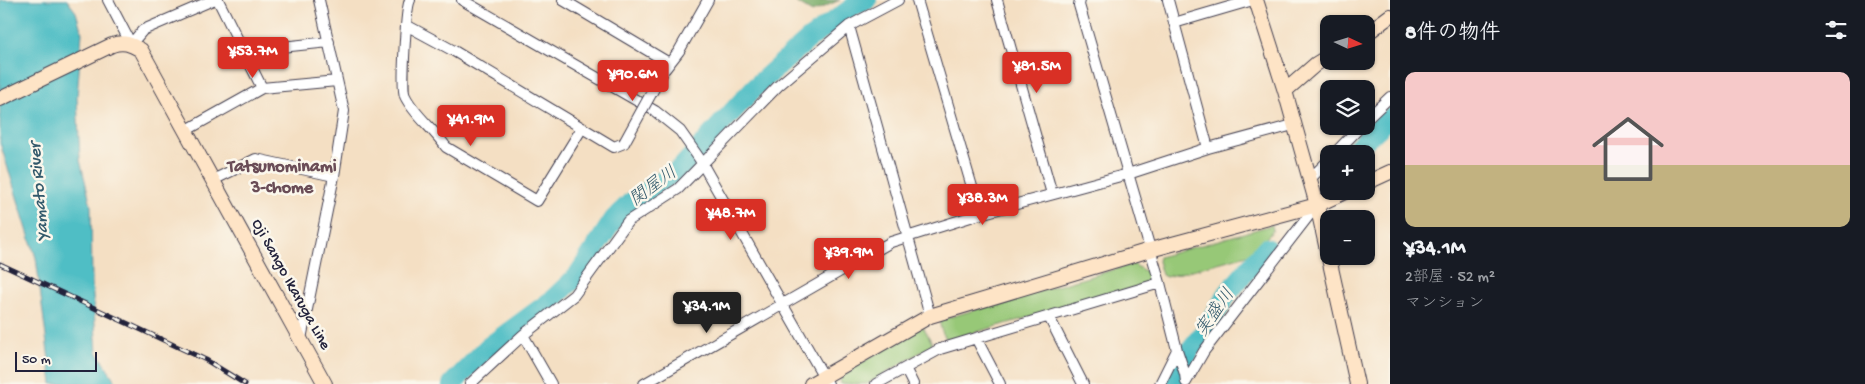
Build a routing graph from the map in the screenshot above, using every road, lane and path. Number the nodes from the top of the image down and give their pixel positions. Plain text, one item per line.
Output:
1 (108, 0) edge
2 (213, 0) edge
3 (218, 0) edge
4 (319, 0) edge
5 (410, 0) edge
6 (462, 0) edge
7 (563, 0) edge
8 (708, 0) edge
9 (898, 0) edge
10 (917, 0) edge
11 (997, 0) edge
12 (1080, 0) edge
13 (1168, 0) edge
14 (1255, 0) edge
15 (1390, 16) edge
16 (1174, 23) junction
17 (406, 25) junction
18 (849, 26) junction
19 (1375, 27) edge
20 (329, 42) junction
21 (131, 44) junction
22 (244, 51) junction
23 (1320, 62) edge
24 (666, 68) junction
25 (338, 81) junction
26 (262, 88) junction
27 (1284, 91) junction
28 (1390, 97) edge
29 (0, 99) edge
30 (1375, 111) edge
31 (1293, 125) junction
32 (582, 128) junction
33 (186, 131) junction
34 (1352, 135) edge
35 (1343, 145) edge
36 (1208, 148) junction
37 (700, 161) junction
38 (1320, 169) edge
39 (1390, 172) edge
40 (1128, 174) junction
41 (334, 176) junction
42 (1375, 179) edge
43 (213, 180) junction
44 (1310, 180) junction
45 (1052, 194) junction
46 (1328, 200) edge
47 (1317, 205) junction
48 (980, 214) junction
49 (908, 236) junction
50 (1150, 250) junction
51 (1160, 283) junction
52 (782, 305) junction
53 (930, 316) junction
54 (1049, 317) junction
55 (523, 335) junction
56 (976, 338) junction
57 (301, 339) junction
58 (1178, 354) junction
59 (905, 368) junction
60 (826, 380) edge
61 (325, 384) edge
62 (470, 384) edge
63 (551, 384) edge
64 (644, 384) edge
65 (811, 384) edge
66 (876, 384) edge
67 (913, 384) edge
68 (1000, 384) edge
69 (1083, 384) edge
70 (1160, 384) edge
71 (1357, 384) edge

1 - 21 street
2 - 21 street
3 - 22 street
4 - 20 street
5 - 17 street
6 - 37 street
7 - 24 street
8 - 24 street
9 - 18 street
10 - 48 street
11 - 45 street
12 - 40 street
13 - 16 street
14 - 16 street
14 - 27 street
15 - 19 street
16 - 36 street
17 - 32 street
17 - 32 street
18 - 37 street
18 - 49 street
20 - 22 street
20 - 25 street
21 - 29 street
21 - 33 street, Oji Sango Ikaruga Line
22 - 26 street
23 - 27 street
24 - 32 street, bridge
25 - 26 street
25 - 41 street
26 - 33 street
27 - 31 street
28 - 30 street
31 - 36 street
31 - 44 street
33 - 43 street, Oji Sango Ikaruga Line
34 - 35 street
36 - 40 street
37 - 52 street
37 - 55 street
38 - 44 street
39 - 42 street
40 - 45 street
40 - 50 street
41 - 43 street
41 - 57 street
43 - 57 street, Oji Sango Ikaruga Line
44 - 47 street
45 - 48 street
46 - 47 street
47 - 50 street
47 - 58 street
47 - 71 street
48 - 49 street
49 - 52 street
49 - 53 street
50 - 51 street
50 - 53 street
51 - 54 street
51 - 58 street
52 - 60 street
52 - 64 street
53 - 60 street
54 - 56 street
54 - 69 street
55 - 62 street
55 - 63 street
56 - 59 street
56 - 68 street
57 - 61 street, Oji Sango Ikaruga Line
58 - 70 street
59 - 66 street
59 - 67 street
60 - 65 street

